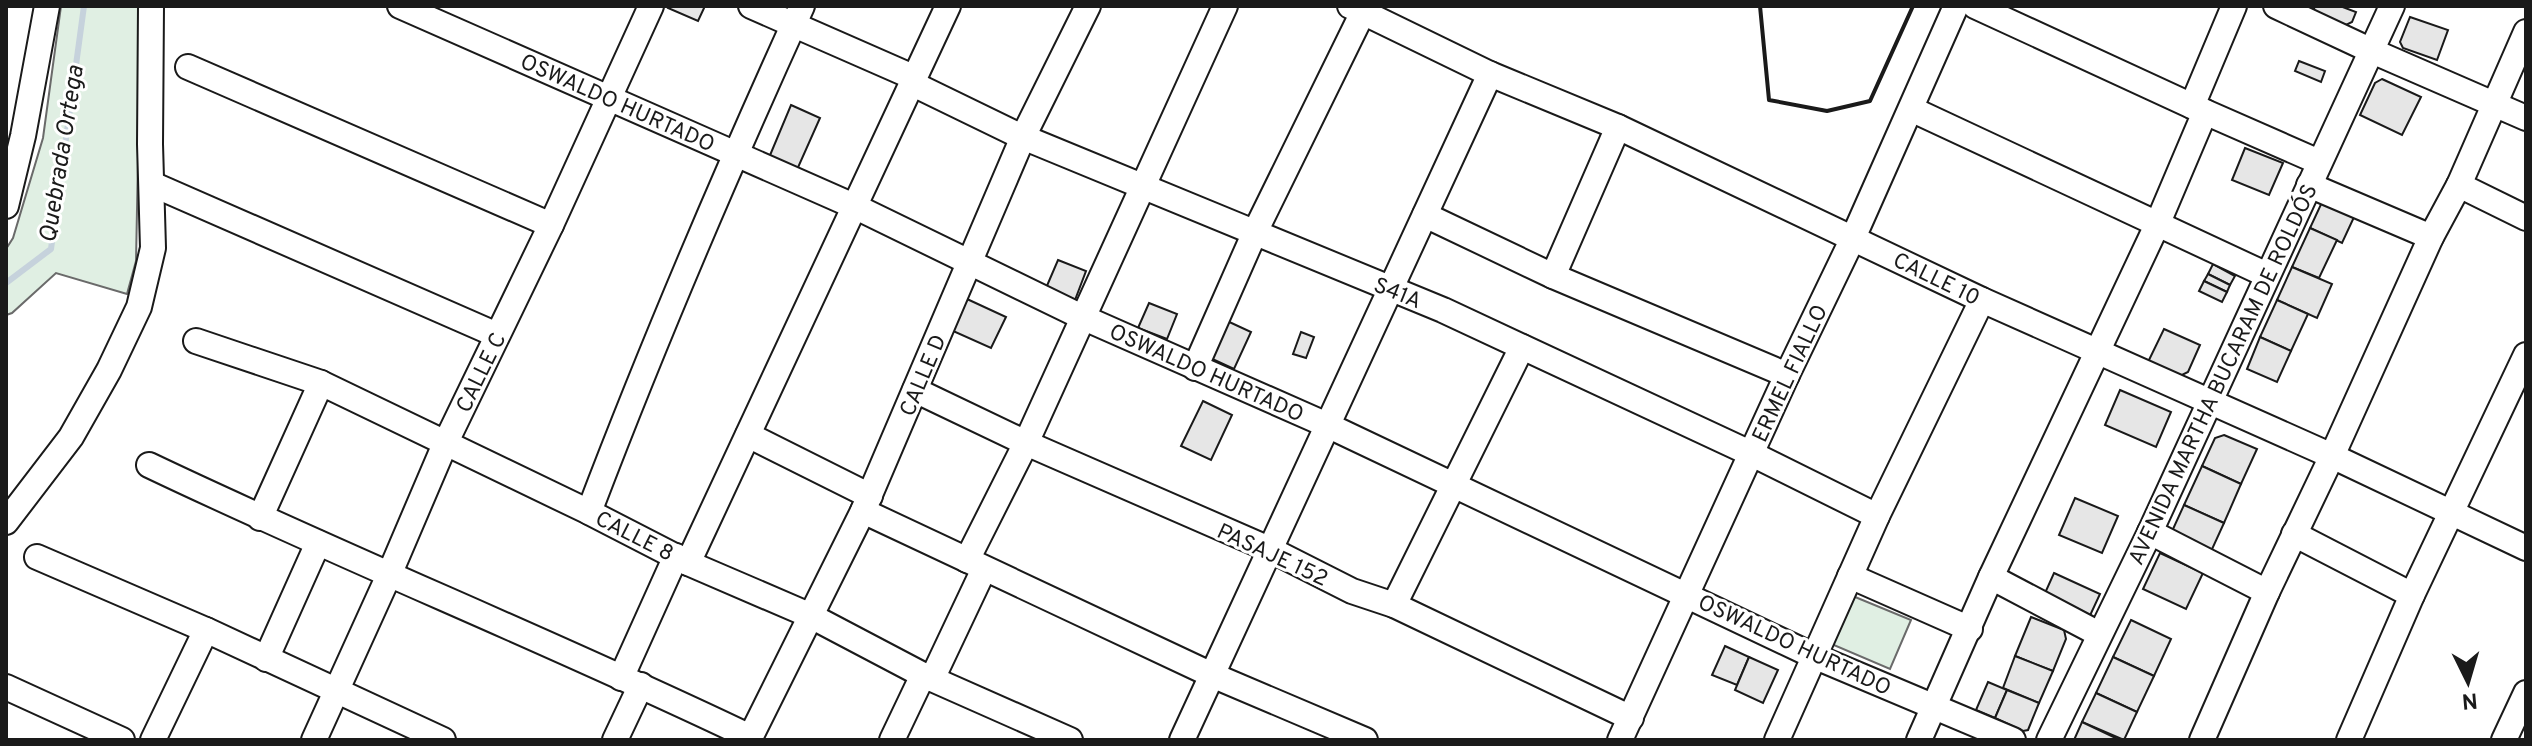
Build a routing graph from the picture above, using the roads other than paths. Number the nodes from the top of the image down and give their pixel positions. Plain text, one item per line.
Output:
1 (47, 6) edge
2 (151, 6) edge
3 (400, 6) edge
4 (651, 6) edge
5 (751, 6) edge
6 (948, 6) edge
7 (1088, 6) edge
8 (1225, 6) edge
9 (1956, 6) edge
10 (1975, 6) edge
11 (2234, 6) edge
12 (2276, 6) edge
13 (2392, 6) edge
14 (1357, 9) edge
15 (798, 15) edge
16 (2526, 32) edge
17 (2372, 51) junction
18 (188, 67) dead end
19 (1490, 74) junction
20 (912, 80) junction
21 (610, 97) junction
22 (2496, 103) junction
23 (1911, 109) junction
24 (2198, 109) junction
25 (2526, 118) edge
26 (1618, 127) junction
27 (15, 137) edge
28 (1023, 137) junction
29 (734, 154) junction
30 (2319, 162) junction
31 (152, 184) junction
32 (2309, 185) junction
33 (2459, 185) junction
34 (1141, 187) junction
35 (6, 206) edge
36 (856, 207) junction
37 (1425, 215) junction
38 (2526, 218) edge
39 (551, 225) junction
40 (2157, 225) junction
41 (1255, 232) junction
42 (2431, 237) junction
43 (1853, 238) junction
44 (970, 262) junction
45 (2267, 275) junction
46 (1553, 276) junction
47 (1391, 290) junction
48 (1982, 300) junction
49 (1082, 317) junction
50 (497, 335) junction
51 (196, 341) dead end
52 (1522, 347) junction
53 (2098, 353) junction
54 (2526, 355) edge
55 (1195, 368) junction
56 (1787, 375) junction
57 (321, 383) junction
58 (915, 390) junction
59 (2209, 401) junction
60 (1327, 425) junction
61 (748, 435) junction
62 (1026, 443) junction
63 (445, 444) junction
64 (1752, 454) junction
65 (2332, 456) junction
66 (149, 465) dead end
67 (1454, 484) junction
68 (866, 504) junction
69 (589, 512) junction
70 (2450, 513) junction
71 (1877, 516) junction
72 (260, 518) junction
73 (6, 522) edge
74 (2150, 532) junction
75 (2294, 534) junction
76 (318, 543) junction
77 (2526, 548) edge
78 (1269, 549) junction
79 (37, 557) dead end
80 (682, 559) junction
81 (976, 565) junction
82 (389, 575) junction
83 (1850, 576) junction
84 (1991, 577) junction
85 (2267, 592) junction
86 (1688, 595) junction
87 (2412, 595) junction
88 (1394, 605) junction
89 (809, 615) junction
90 (1970, 629) junction
91 (206, 630) junction
92 (2099, 634) junction
93 (1816, 657) junction
94 (266, 659) junction
95 (1212, 675) junction
96 (927, 677) junction
97 (631, 682) junction
98 (6, 687) edge
99 (334, 691) junction
100 (2526, 694) edge
101 (1935, 706) junction
102 (1626, 729) edge
103 (1040, 734) edge
104 (749, 738) edge
105 (122, 740) edge
106 (153, 740) edge
107 (314, 740) edge
108 (443, 740) edge
109 (615, 740) edge
110 (892, 740) edge
111 (1070, 740) edge
112 (1182, 740) edge
113 (1365, 740) edge
114 (1777, 740) edge
115 (1919, 740) edge
116 (2013, 740) edge
117 (2049, 740) edge
118 (2202, 740) edge
119 (2349, 740) edge
120 (2504, 740) edge

1 - 27 street
2 - 31 street
3 - 21 street, OSWALDO HURTADO
4 - 21 street, CALLE C
5 - 15 street, S41A
6 - 20 street
7 - 28 street, CALLE D
8 - 34 street
9 - 23 street, ERMEL FIALLO
10 - 24 street
11 - 24 street
12 - 17 street
13 - 17 street, AVENIDA MARTHA BUCARAM DE ROLDÓS
14 - 19 street, CALLE 10
14 - 41 street
15 - 20 street, S41A
15 - 29 street
16 - 22 street
17 - 22 street
17 - 30 street, AVENIDA MARTHA BUCARAM DE ROLDÓS
18 - 39 street
19 - 26 street, CALLE 10
19 - 37 street
20 - 28 street, S41A
20 - 36 street
21 - 29 street, OSWALDO HURTADO
21 - 39 street, CALLE C
22 - 25 street
22 - 33 street
23 - 40 street
23 - 43 street, ERMEL FIALLO
24 - 30 street
24 - 40 street
26 - 43 street, CALLE 10
26 - 46 street
27 - 35 street
28 - 34 street, S41A
28 - 44 street, CALLE D
29 - 36 street, OSWALDO HURTADO
29 - 69 street
30 - 32 street, AVENIDA MARTHA BUCARAM DE ROLDÓS
31 - 50 street
31 - 73 street
32 - 42 street
32 - 45 street, AVENIDA MARTHA BUCARAM DE ROLDÓS
33 - 38 street
33 - 42 street
34 - 41 street, S41A
34 - 49 street
36 - 44 street, OSWALDO HURTADO
36 - 61 street
37 - 46 street
37 - 47 street
39 - 50 street, CALLE C
40 - 45 street
40 - 53 street
41 - 47 street, S41A
41 - 55 street
42 - 65 street
43 - 48 street, CALLE 10
43 - 56 street, ERMEL FIALLO
44 - 49 street, OSWALDO HURTADO
44 - 58 street, CALLE D
45 - 59 street, AVENIDA MARTHA BUCARAM DE ROLDÓS
46 - 56 street
47 - 52 street, S41A
47 - 60 street
48 - 53 street, CALLE 10
48 - 71 street
49 - 55 street, OSWALDO HURTADO
49 - 62 street
50 - 63 street, CALLE C
51 - 57 street, CALLE 8
52 - 64 street, S41A
52 - 67 street
53 - 59 street, CALLE 10
53 - 84 street
54 - 70 street
55 - 60 street, OSWALDO HURTADO
56 - 64 street, ERMEL FIALLO
57 - 63 street, CALLE 8
57 - 72 street
58 - 62 street, PASAJE 152
58 - 68 street, CALLE D
59 - 65 street, CALLE 10
59 - 74 street, AVENIDA MARTHA BUCARAM DE ROLDÓS
60 - 67 street, OSWALDO HURTADO
60 - 78 street
61 - 68 street
61 - 80 street
62 - 78 street, PASAJE 152
62 - 81 street
63 - 69 street, CALLE 8
63 - 82 street, CALLE C
64 - 71 street, S41A
64 - 86 street, ERMEL FIALLO
65 - 70 street, CALLE 10
65 - 75 street
66 - 72 street
67 - 86 street, OSWALDO HURTADO
67 - 88 street
68 - 81 street
68 - 89 street, CALLE D
69 - 80 street, CALLE 8
70 - 77 street, CALLE 10
70 - 87 street
71 - 83 street
72 - 76 street
74 - 85 street
74 - 92 street, AVENIDA MARTHA BUCARAM DE ROLDÓS
75 - 85 street
75 - 87 street
76 - 82 street
76 - 94 street
78 - 88 street, PASAJE 152
78 - 95 street
79 - 91 street
80 - 89 street, CALLE 8
80 - 97 street
81 - 95 street
81 - 96 street
82 - 97 street
82 - 99 street, CALLE C
83 - 90 street
83 - 93 street
84 - 90 street
84 - 92 street
85 - 118 street
86 - 93 street, OSWALDO HURTADO
86 - 102 street, ERMEL FIALLO
87 - 119 street
88 - 102 street, PASAJE 152
89 - 96 street, CALLE 8
89 - 104 street, CALLE D
90 - 101 street
91 - 94 street
91 - 106 street
92 - 117 street, AVENIDA MARTHA BUCARAM DE ROLDÓS
93 - 101 street, OSWALDO HURTADO
93 - 114 street
94 - 99 street
95 - 112 street
95 - 113 street
96 - 103 street, CALLE 8
96 - 110 street
97 - 104 street
97 - 109 street
98 - 105 street
99 - 107 street, CALLE C
99 - 108 street
100 - 120 street
101 - 115 street
101 - 116 street, OSWALDO HURTADO
103 - 111 street, CALLE 8

